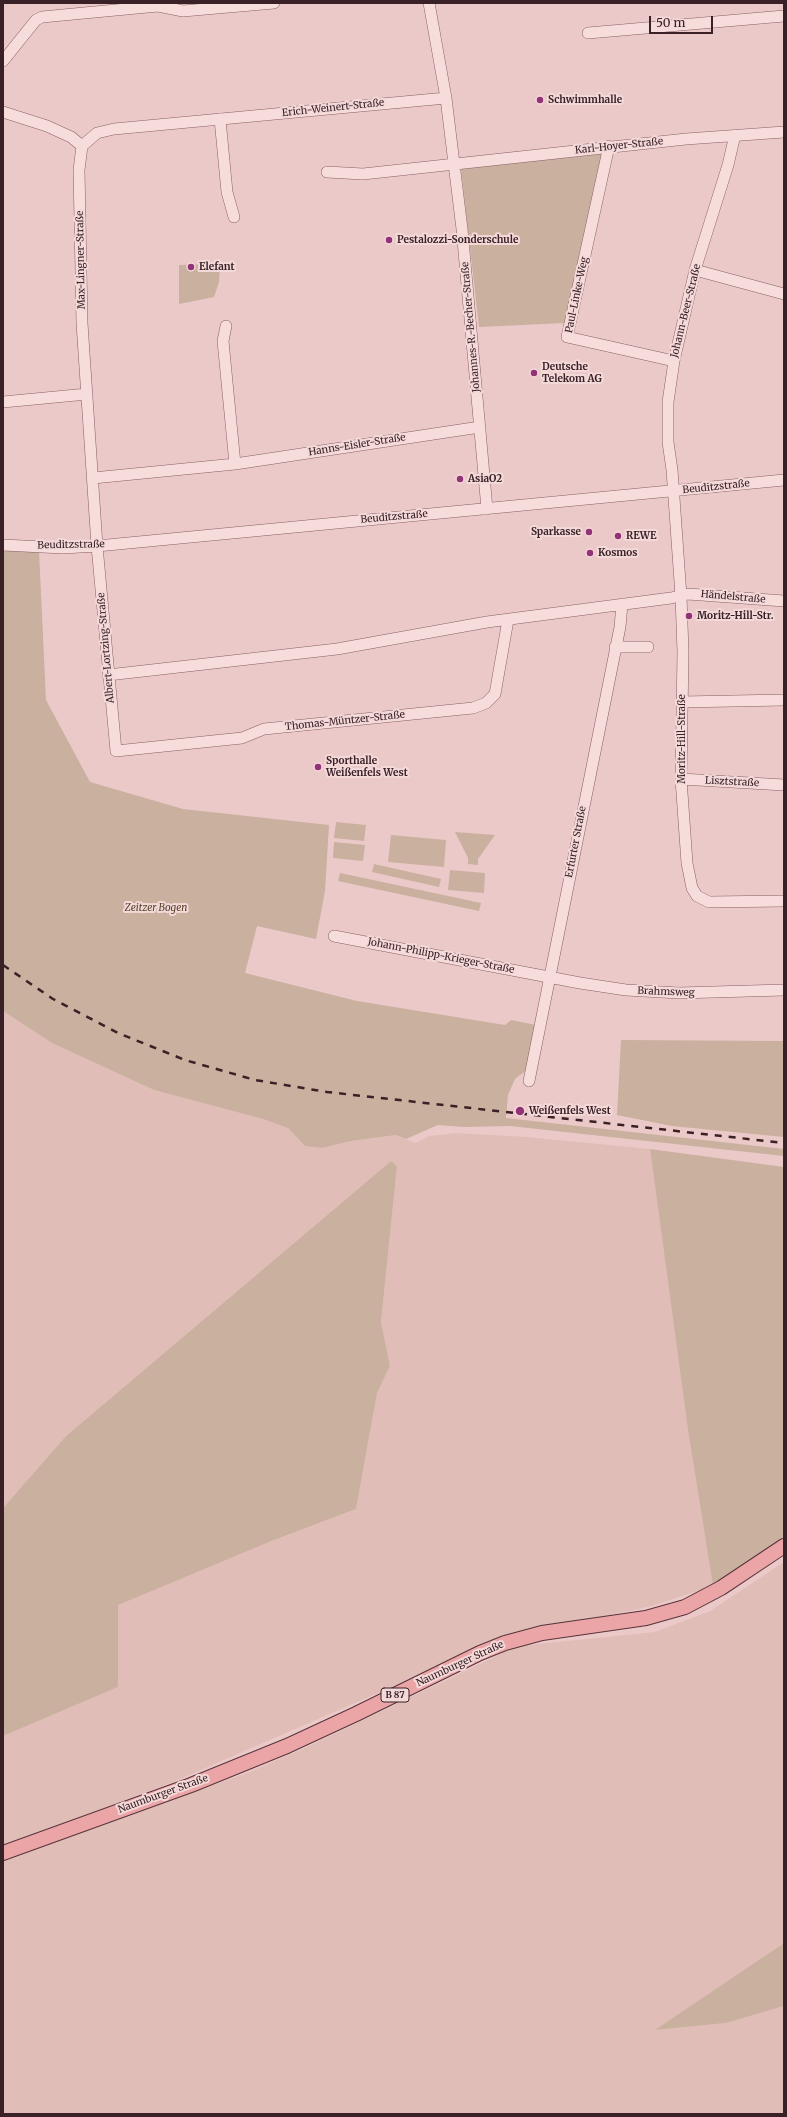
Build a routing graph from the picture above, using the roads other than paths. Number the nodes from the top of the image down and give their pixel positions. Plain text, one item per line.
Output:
1 (274, 3) edge
2 (429, 3) edge
3 (251, 4) edge
4 (228, 5) edge
5 (201, 6) edge
6 (178, 8) edge
7 (784, 16) edge
8 (588, 33) dead end
9 (3, 61) edge
10 (446, 98) junction
11 (3, 112) edge
12 (220, 119) junction
13 (784, 132) edge
14 (735, 135) junction
15 (82, 146) junction
16 (609, 146) junction
17 (454, 163) junction
18 (327, 172) dead end
19 (234, 217) dead end
20 (695, 270) junction
21 (784, 294) edge
22 (226, 326) dead end
23 (674, 361) junction
24 (87, 394) junction
25 (3, 402) edge
26 (480, 427) junction
27 (235, 464) junction
28 (93, 478) junction
29 (784, 480) edge
30 (674, 492) junction
31 (487, 509) junction
32 (3, 545) edge
33 (98, 546) junction
34 (682, 596) junction
35 (784, 601) edge
36 (622, 604) junction
37 (508, 620) junction
38 (616, 647) junction
39 (648, 647) dead end
40 (108, 675) junction
41 (784, 700) edge
42 (682, 702) junction
43 (116, 751) joint
44 (681, 779) junction
45 (784, 785) edge
46 (784, 901) edge
47 (334, 936) dead end
48 (549, 976) junction
49 (784, 990) edge
50 (529, 1081) dead end
51 (784, 1546) edge
52 (3, 1853) edge

1 - 3 street
2 - 10 street, Johannes-R.-Becher-Straße
3 - 4 street
4 - 5 street
5 - 6 street
6 - 9 street
7 - 8 street
10 - 12 street, Erich-Weinert-Straße
10 - 17 street, Johannes-R.-Becher-Straße
11 - 15 street
12 - 15 street, Erich-Weinert-Straße
12 - 19 street
13 - 14 street, Karl-Hoyer-Straße
14 - 16 street, Karl-Hoyer-Straße
14 - 20 street, Johann-Beer-Straße
15 - 24 street, Max-Lingner-Straße
16 - 17 street, Karl-Hoyer-Straße
16 - 23 street, Paul-Linke-Weg
17 - 18 street, Karl-Hoyer-Straße
17 - 26 street, Johannes-R.-Becher-Straße
20 - 21 street
20 - 23 street, Johann-Beer-Straße
22 - 27 street
23 - 30 street, Johann-Beer-Straße
24 - 25 street
24 - 28 street, Max-Lingner-Straße
26 - 27 street, Hanns-Eisler-Straße
26 - 31 street, Johannes-R.-Becher-Straße
27 - 28 street, Hanns-Eisler-Straße
28 - 33 street, Max-Lingner-Straße
29 - 30 street, Beuditzstraße
30 - 31 street, Beuditzstraße
30 - 34 street, Moritz-Hill-Straße
31 - 33 street, Beuditzstraße
32 - 33 street, Beuditzstraße
33 - 40 street, Albert-Lortzing-Straße
34 - 35 street, Händelstraße
34 - 36 street
34 - 42 street, Moritz-Hill-Straße
36 - 37 street
36 - 38 street, Erfurter Straße
37 - 40 street
37 - 43 street, Thomas-Müntzer-Straße
38 - 39 street
38 - 48 street, Erfurter Straße
40 - 43 street, Albert-Lortzing-Straße
41 - 42 street
42 - 44 street, Moritz-Hill-Straße
44 - 45 street, Lisztstraße
44 - 46 street, Moritz-Hill-Straße
47 - 48 street, Johann-Philipp-Krieger-Straße
48 - 49 street, Brahmsweg
48 - 50 street, Erfurter Straße
51 - 52 main road, Naumburger Straße / B 87

